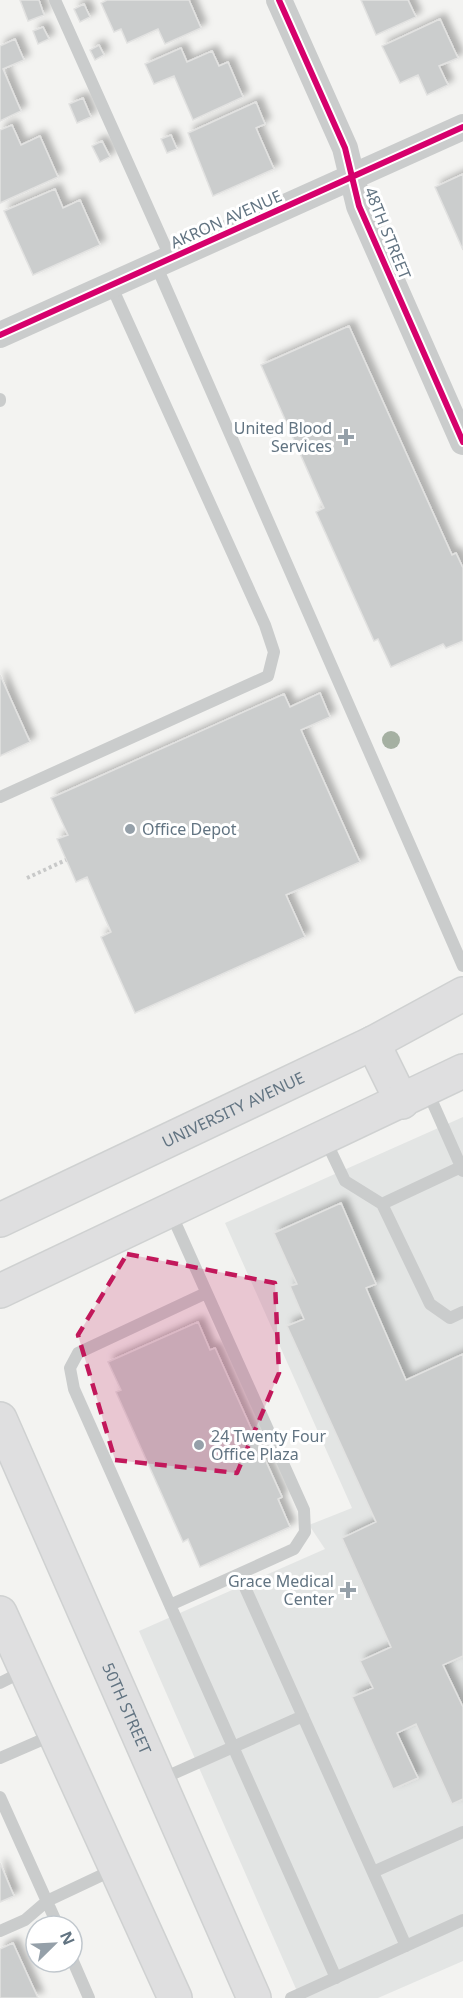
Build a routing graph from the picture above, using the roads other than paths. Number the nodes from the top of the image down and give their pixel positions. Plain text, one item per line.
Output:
1 (55, 0) edge
2 (279, 0) edge
3 (463, 127) edge
4 (352, 177) junction
5 (164, 262) junction
6 (111, 285) junction
7 (0, 335) edge
8 (463, 442) edge
9 (0, 797) edge
10 (463, 966) edge
11 (463, 994) edge
12 (373, 1043) junction
13 (463, 1071) edge
14 (414, 1096) junction
15 (324, 1138) junction
16 (462, 1168) edge
17 (382, 1204) junction
18 (170, 1211) junction
19 (0, 1220) edge
20 (0, 1291) edge
21 (207, 1293) junction
22 (463, 1312) edge
23 (0, 1419) edge
24 (239, 1574) junction
25 (170, 1605) junction
26 (0, 1613) edge
27 (13, 1676) edge
28 (303, 1716) junction
29 (53, 1735) junction
30 (232, 1747) junction
31 (0, 1758) edge
32 (159, 1780) junction
33 (0, 1797) edge
34 (463, 1832) edge
35 (116, 1869) junction
36 (373, 1872) junction
37 (47, 1901) junction
38 (53, 1914) edge
39 (463, 1920) edge
40 (0, 1931) edge
41 (406, 1946) junction
42 (79, 1974) edge
43 (336, 1978) junction
44 (89, 1998) edge
45 (175, 1998) edge
46 (254, 1998) edge
47 (291, 1998) edge

1 - 5 lane
2 - 4 street, 48TH STREET
3 - 4 street, AKRON AVENUE
4 - 5 street, AKRON AVENUE
4 - 8 street, 48TH STREET
5 - 6 street, AKRON AVENUE
5 - 10 lane
6 - 7 street, AKRON AVENUE
6 - 9 lane
11 - 12 main road, UNIVERSITY AVENUE
12 - 14 main road
12 - 19 main road, UNIVERSITY AVENUE
13 - 14 main road
14 - 15 main road
14 - 16 lane
15 - 17 lane
15 - 18 main road
16 - 17 lane
17 - 22 lane
18 - 20 main road
18 - 21 lane
21 - 24 lane
21 - 25 lane
23 - 32 main road, 50TH STREET
24 - 25 lane
24 - 28 lane
25 - 30 lane
26 - 27 main road
27 - 29 main road
28 - 30 lane
28 - 36 lane
29 - 31 lane
29 - 35 main road
30 - 32 lane
30 - 43 lane
32 - 46 main road, 50TH STREET
33 - 37 lane
34 - 36 lane
35 - 37 lane
35 - 45 main road
36 - 41 lane
37 - 38 lane
37 - 40 lane
39 - 41 lane
41 - 43 lane
42 - 44 lane
43 - 47 lane

